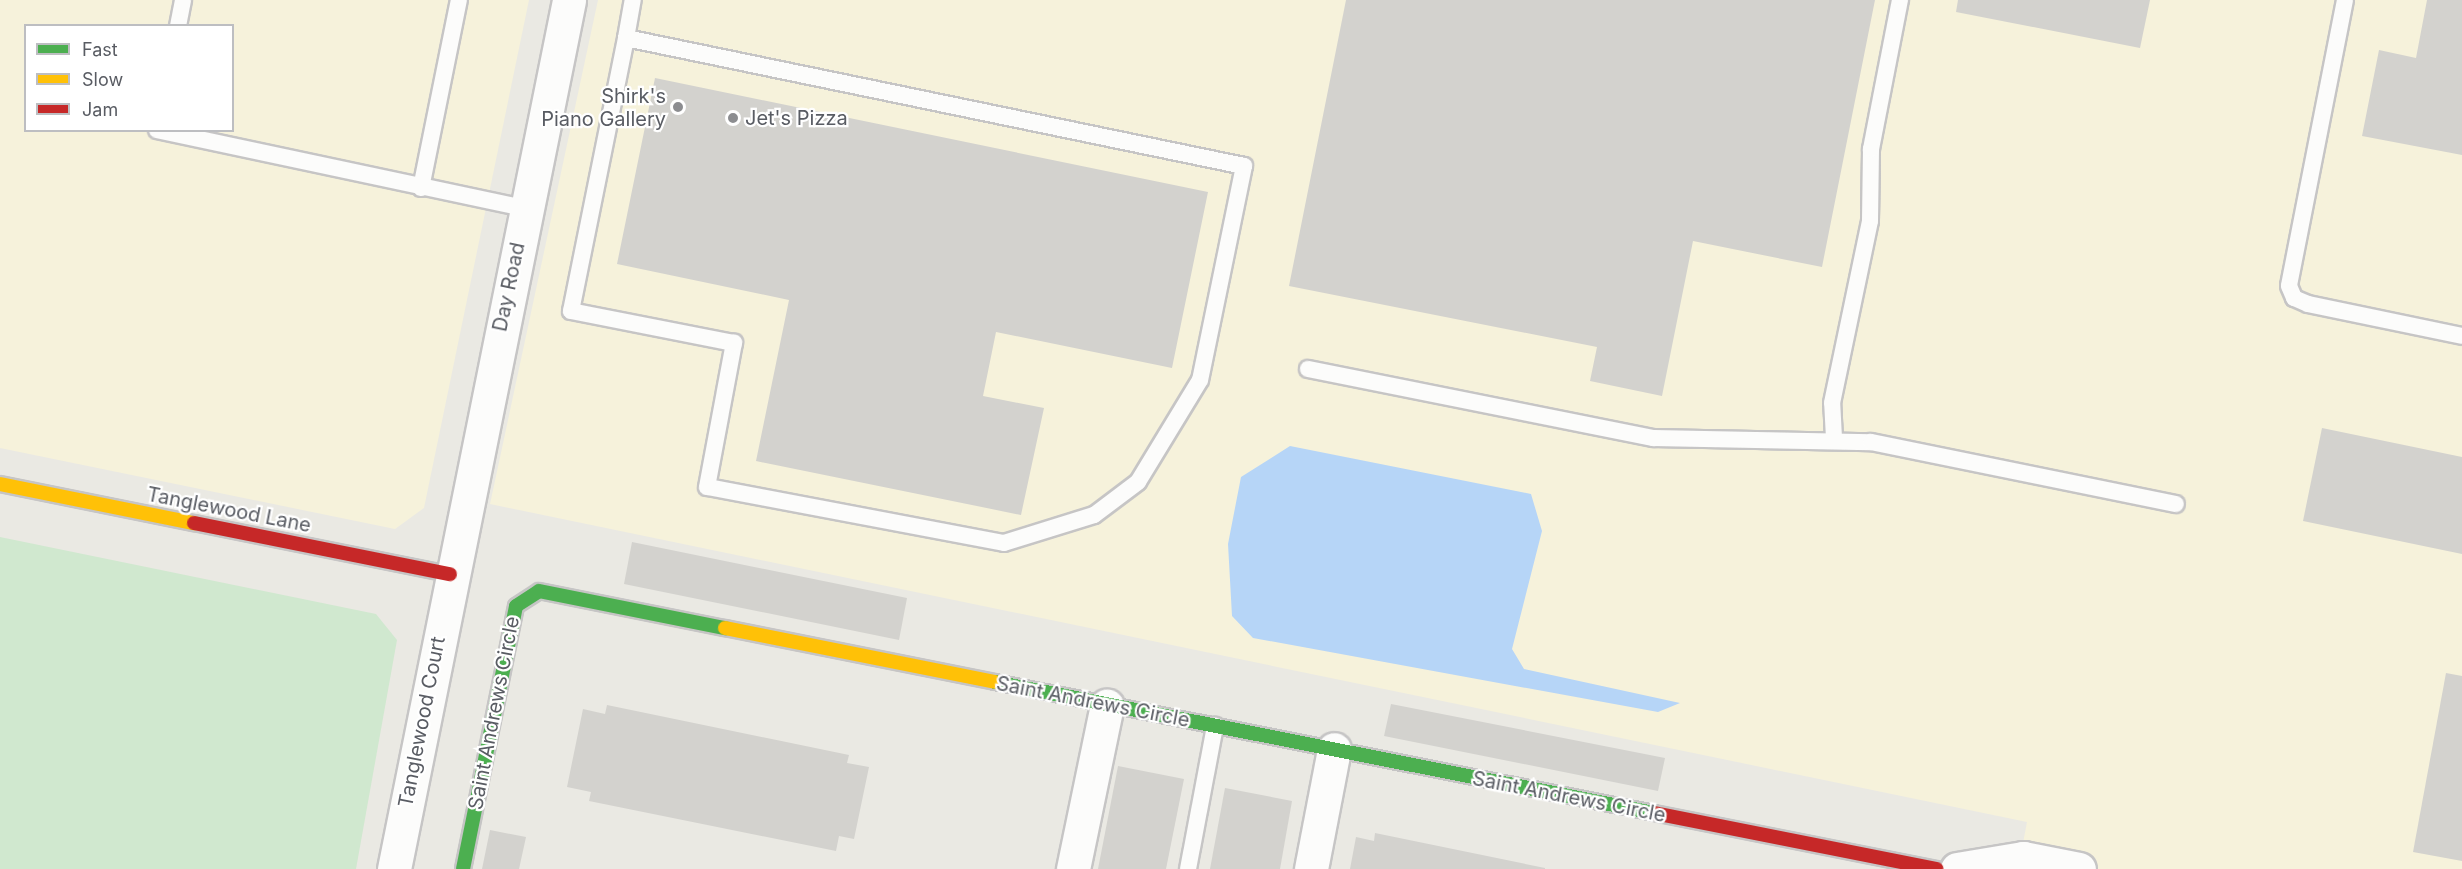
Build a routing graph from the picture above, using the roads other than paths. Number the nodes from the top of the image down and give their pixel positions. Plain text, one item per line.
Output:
1 (183, 0) edge
2 (459, 0) edge
3 (569, 0) edge
4 (633, 0) edge
5 (1900, 0) edge
6 (2345, 0) edge
7 (178, 24) edge
8 (626, 38) junction
9 (166, 132) edge
10 (421, 188) junction
11 (525, 208) junction
12 (2462, 336) edge
13 (1308, 369) dead end
14 (1834, 438) junction
15 (0, 484) edge
16 (2176, 504) dead end
17 (450, 574) junction
18 (1107, 705) junction
19 (1215, 726) junction
20 (1334, 749) junction
21 (394, 869) edge
22 (463, 869) edge
23 (1073, 869) edge
24 (1188, 869) edge
25 (1311, 869) edge
26 (1937, 869) edge
27 (1958, 869) edge
28 (2079, 869) edge

1 - 7 lane
2 - 10 lane
3 - 11 street, Day Road
4 - 8 lane
5 - 14 lane
6 - 12 lane
8 - 8 lane
9 - 10 lane
10 - 11 lane
11 - 17 street, Day Road
13 - 14 lane
14 - 16 lane
15 - 17 street, Tanglewood Lane
17 - 21 street, Tanglewood Court
18 - 19 street, Saint Andrews Circle
18 - 22 street, Saint Andrews Circle
18 - 23 street
19 - 20 street, Saint Andrews Circle
19 - 24 lane
20 - 25 street
20 - 26 street, Saint Andrews Circle
27 - 28 street

